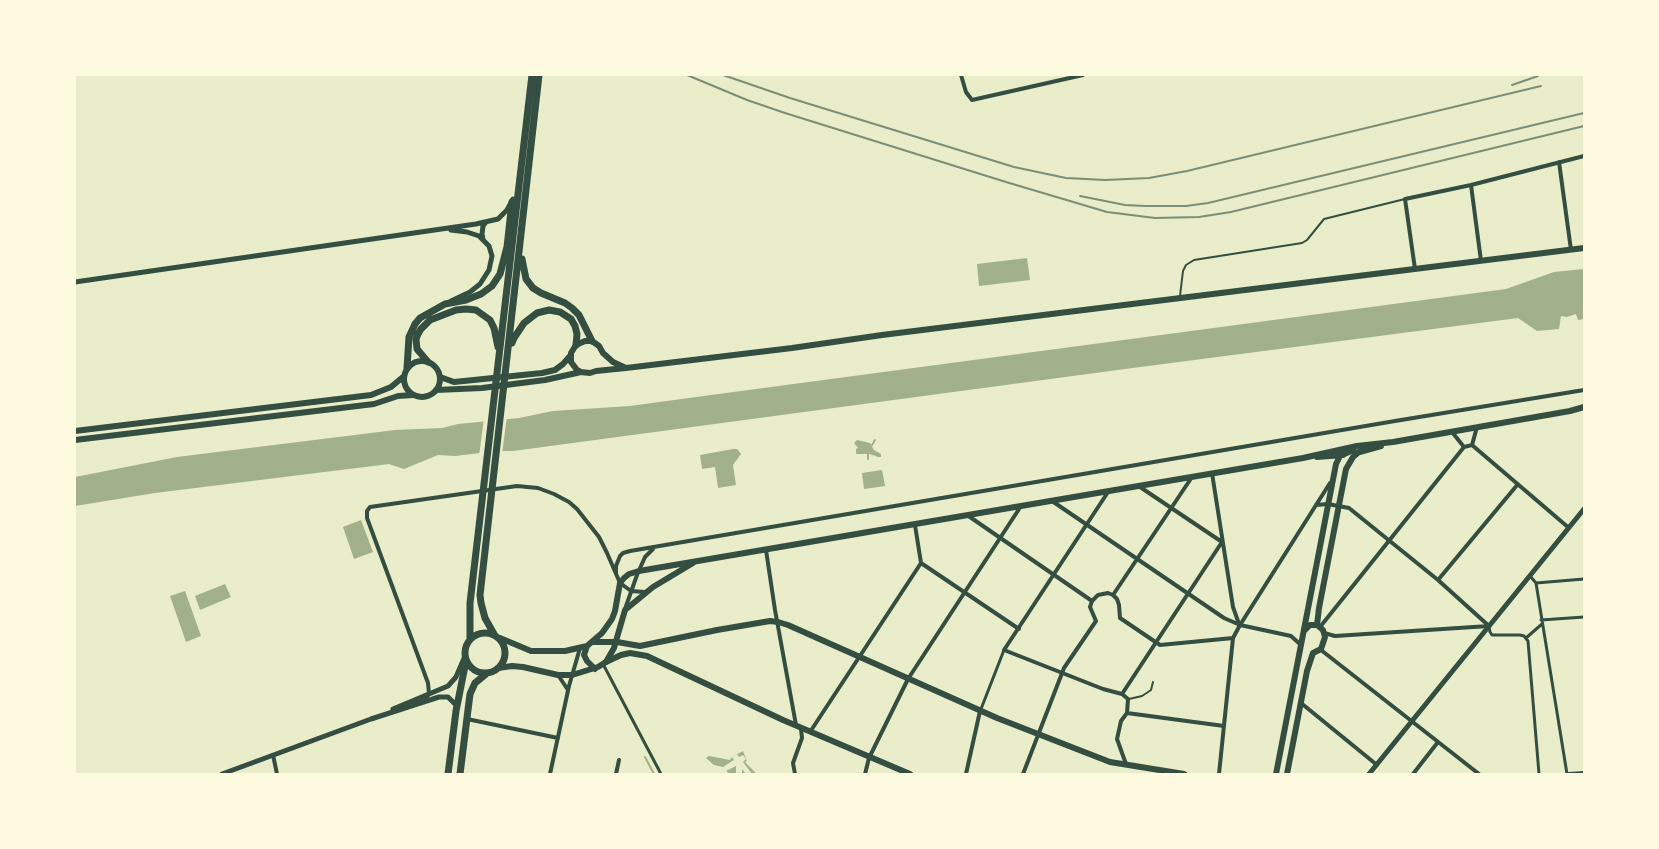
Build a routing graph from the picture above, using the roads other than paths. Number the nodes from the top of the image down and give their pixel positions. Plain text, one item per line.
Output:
1 (532, 75) edge
2 (539, 75) edge
3 (961, 75) edge
4 (1083, 75) edge
5 (526, 120) junction
6 (1584, 156) edge
7 (1559, 162) junction
8 (1472, 185) junction
9 (513, 199) junction
10 (525, 199) junction
11 (1405, 199) junction
12 (486, 222) junction
13 (440, 229) junction
14 (483, 239) junction
15 (1584, 248) edge
16 (1571, 250) junction
17 (1481, 261) junction
18 (1415, 269) junction
19 (75, 282) edge
20 (1179, 299) junction
21 (445, 304) junction
22 (592, 341) junction
23 (576, 345) junction
24 (504, 356) junction
25 (570, 357) junction
26 (602, 359) junction
27 (428, 362) junction
28 (407, 368) junction
29 (626, 368) junction
30 (502, 371) junction
31 (596, 371) junction
32 (581, 372) junction
33 (403, 377) junction
34 (440, 377) junction
35 (436, 390) junction
36 (1584, 390) edge
37 (413, 395) junction
38 (1584, 407) edge
39 (1570, 411) junction
40 (1584, 413) edge
41 (1477, 427) junction
42 (75, 431) edge
43 (1451, 432) junction
44 (75, 441) edge
45 (1393, 442) junction
46 (1371, 444) junction
47 (1472, 445) junction
48 (1464, 447) junction
49 (1328, 451) junction
50 (1359, 452) junction
51 (1340, 456) junction
52 (1313, 457) junction
53 (1303, 458) junction
54 (1346, 469) junction
55 (1335, 470) junction
56 (1212, 473) junction
57 (1192, 476) junction
58 (1333, 479) junction
59 (1518, 484) junction
60 (1138, 486) junction
61 (1109, 491) junction
62 (1051, 501) junction
63 (1328, 504) junction
64 (1316, 505) junction
65 (1339, 505) junction
66 (1021, 506) junction
67 (1171, 509) junction
68 (1584, 509) edge
69 (967, 515) junction
70 (915, 524) junction
71 (1087, 525) junction
72 (1569, 528) junction
73 (1000, 538) junction
74 (1390, 540) junction
75 (1222, 542) junction
76 (657, 547) junction
77 (766, 549) junction
78 (1137, 559) junction
79 (696, 562) junction
80 (921, 563) junction
81 (639, 571) junction
82 (616, 574) junction
83 (1054, 575) junction
84 (1530, 576) junction
85 (1584, 579) edge
86 (1438, 580) junction
87 (620, 583) junction
88 (1536, 583) junction
89 (631, 591) junction
90 (647, 592) junction
91 (965, 592) junction
92 (1188, 594) junction
93 (1113, 595) junction
94 (1092, 601) junction
95 (625, 610) junction
96 (1584, 617) edge
97 (778, 622) junction
98 (1542, 622) junction
99 (1240, 625) junction
100 (1489, 626) junction
101 (1019, 629) junction
102 (1321, 629) junction
103 (1304, 631) junction
104 (497, 636) junction
105 (1291, 636) junction
106 (1233, 638) junction
107 (1526, 638) junction
108 (470, 639) junction
109 (1156, 642) junction
110 (620, 643) junction
111 (587, 645) junction
112 (649, 645) junction
113 (1301, 645) junction
114 (1321, 649) junction
115 (1004, 650) junction
116 (1313, 653) junction
117 (647, 656) junction
118 (860, 657) junction
119 (466, 659) junction
120 (605, 663) junction
121 (498, 668) junction
122 (595, 669) junction
123 (1062, 673) junction
124 (486, 674) junction
125 (558, 675) junction
126 (572, 675) junction
127 (908, 679) junction
128 (1153, 682) dead end
129 (569, 689) junction
130 (429, 694) junction
131 (1122, 694) junction
132 (1128, 699) junction
133 (1301, 703) junction
134 (457, 706) junction
135 (980, 711) junction
136 (393, 712) junction
137 (1127, 713) junction
138 (371, 719) junction
139 (466, 719) junction
140 (1412, 721) junction
141 (1224, 726) junction
142 (799, 727) junction
143 (810, 732) junction
144 (1038, 735) junction
145 (558, 738) junction
146 (1438, 742) junction
147 (273, 755) junction
148 (869, 758) junction
149 (619, 760) dead end
150 (1126, 765) junction
151 (1377, 765) junction
152 (1584, 773) edge
153 (222, 774) edge
154 (277, 774) edge
155 (448, 774) edge
156 (460, 774) edge
157 (550, 774) edge
158 (616, 774) edge
159 (661, 774) edge
160 (795, 774) edge
161 (866, 774) edge
162 (910, 774) edge
163 (966, 774) edge
164 (1023, 774) edge
165 (1184, 774) edge
166 (1219, 774) edge
167 (1276, 774) edge
168 (1287, 774) edge
169 (1369, 774) edge
170 (1413, 774) edge
171 (1479, 774) edge
172 (1539, 774) edge
173 (1568, 774) edge

1 - 5 highway
2 - 10 highway
3 - 4 street
5 - 9 highway
5 - 24 highway
6 - 7 street
7 - 8 street
7 - 16 street
8 - 11 street
8 - 17 street
9 - 12 street
9 - 21 highway
10 - 22 highway
10 - 24 highway
11 - 18 street
11 - 20 lane
12 - 13 street
12 - 14 street
13 - 14 street
13 - 19 street
14 - 21 street
15 - 16 main road
16 - 17 main road
17 - 18 main road
18 - 20 main road
20 - 29 main road
21 - 28 highway
22 - 23 main road
22 - 26 main road
23 - 24 highway
23 - 25 main road
24 - 27 highway
24 - 30 highway
25 - 32 main road
25 - 34 main road
26 - 29 main road
26 - 31 main road
27 - 28 main road
27 - 34 main road
28 - 33 main road
29 - 31 main road
30 - 104 highway
30 - 108 highway
31 - 32 main road
32 - 35 main road
33 - 37 main road
33 - 42 main road
34 - 35 main road
35 - 37 main road
36 - 76 street
37 - 44 main road
38 - 39 main road
39 - 40 main road
39 - 41 main road
41 - 43 main road
41 - 47 street
43 - 45 main road
43 - 48 street
45 - 46 main road
45 - 50 main road
46 - 49 main road
46 - 51 main road
47 - 48 street
47 - 59 street
48 - 74 street
49 - 51 main road
49 - 53 main road
50 - 51 main road
50 - 54 main road
51 - 52 main road
51 - 54 main road
51 - 55 main road
52 - 53 main road
52 - 55 main road
53 - 56 main road
54 - 65 main road
55 - 58 main road
56 - 57 main road
56 - 75 street
57 - 60 main road
57 - 67 street
58 - 63 main road
58 - 64 street
59 - 72 street
59 - 86 street
60 - 61 main road
60 - 67 street
61 - 62 main road
61 - 71 street
62 - 66 main road
62 - 71 street
63 - 64 street
63 - 65 street
63 - 103 main road
64 - 99 street
65 - 74 street
65 - 102 main road
66 - 69 main road
66 - 73 street
67 - 75 street
67 - 78 street
68 - 72 street
69 - 70 main road
69 - 73 street
70 - 77 main road
70 - 80 street
71 - 78 street
71 - 83 street
72 - 84 street
73 - 83 street
73 - 91 street
74 - 86 street
74 - 102 street
75 - 92 street
75 - 99 street
76 - 81 street
76 - 82 street
77 - 79 main road
77 - 97 street
78 - 92 street
78 - 93 street
79 - 81 main road
79 - 90 main road
80 - 91 street
80 - 118 street
81 - 87 main road
81 - 89 street
82 - 87 street
82 - 130 street
83 - 94 street
83 - 101 street
84 - 88 street
84 - 100 street
85 - 88 street
86 - 100 street
87 - 89 street
87 - 111 main road
88 - 98 street
89 - 90 street
89 - 95 street
90 - 95 main road
91 - 101 street
91 - 127 street
92 - 99 street
92 - 109 street
93 - 94 street
93 - 109 street
94 - 123 street
95 - 110 main road
96 - 98 street
97 - 112 main road
97 - 118 main road
97 - 142 street
98 - 107 street
98 - 173 street
99 - 105 street
99 - 106 street
100 - 102 street
100 - 107 street
100 - 140 street
101 - 115 street
102 - 103 main road
102 - 114 main road
103 - 105 street
103 - 113 main road
104 - 108 highway
104 - 111 main road
104 - 121 highway
105 - 113 street
106 - 109 street
106 - 141 street
107 - 172 street
108 - 119 highway
109 - 131 street
110 - 111 main road
110 - 112 main road
110 - 120 main road
111 - 122 main road
111 - 126 street
112 - 117 street
113 - 116 main road
113 - 167 main road
114 - 116 main road
114 - 140 street
115 - 123 street
115 - 135 street
116 - 133 main road
117 - 120 main road
117 - 142 main road
118 - 127 main road
118 - 143 street
119 - 124 highway
119 - 130 street
119 - 134 highway
120 - 122 main road
120 - 159 street
121 - 124 highway
121 - 125 main road
122 - 126 main road
123 - 131 street
123 - 144 street
124 - 139 highway
125 - 126 main road
125 - 129 street
126 - 129 street
127 - 135 main road
127 - 148 street
128 - 132 lane
129 - 145 street
130 - 136 street
130 - 138 street
131 - 132 street
132 - 137 street
133 - 151 street
133 - 168 main road
134 - 136 street
134 - 155 highway
135 - 144 main road
135 - 163 street
136 - 138 street
137 - 141 street
137 - 150 street
138 - 147 street
139 - 145 street
139 - 156 highway
140 - 146 street
140 - 151 street
141 - 166 street
142 - 143 main road
142 - 160 street
143 - 148 main road
144 - 150 main road
144 - 164 street
145 - 157 street
146 - 170 street
146 - 171 street
147 - 153 street
147 - 154 street
148 - 161 street
148 - 162 main road
149 - 158 street
150 - 165 main road
151 - 169 street
152 - 173 street

